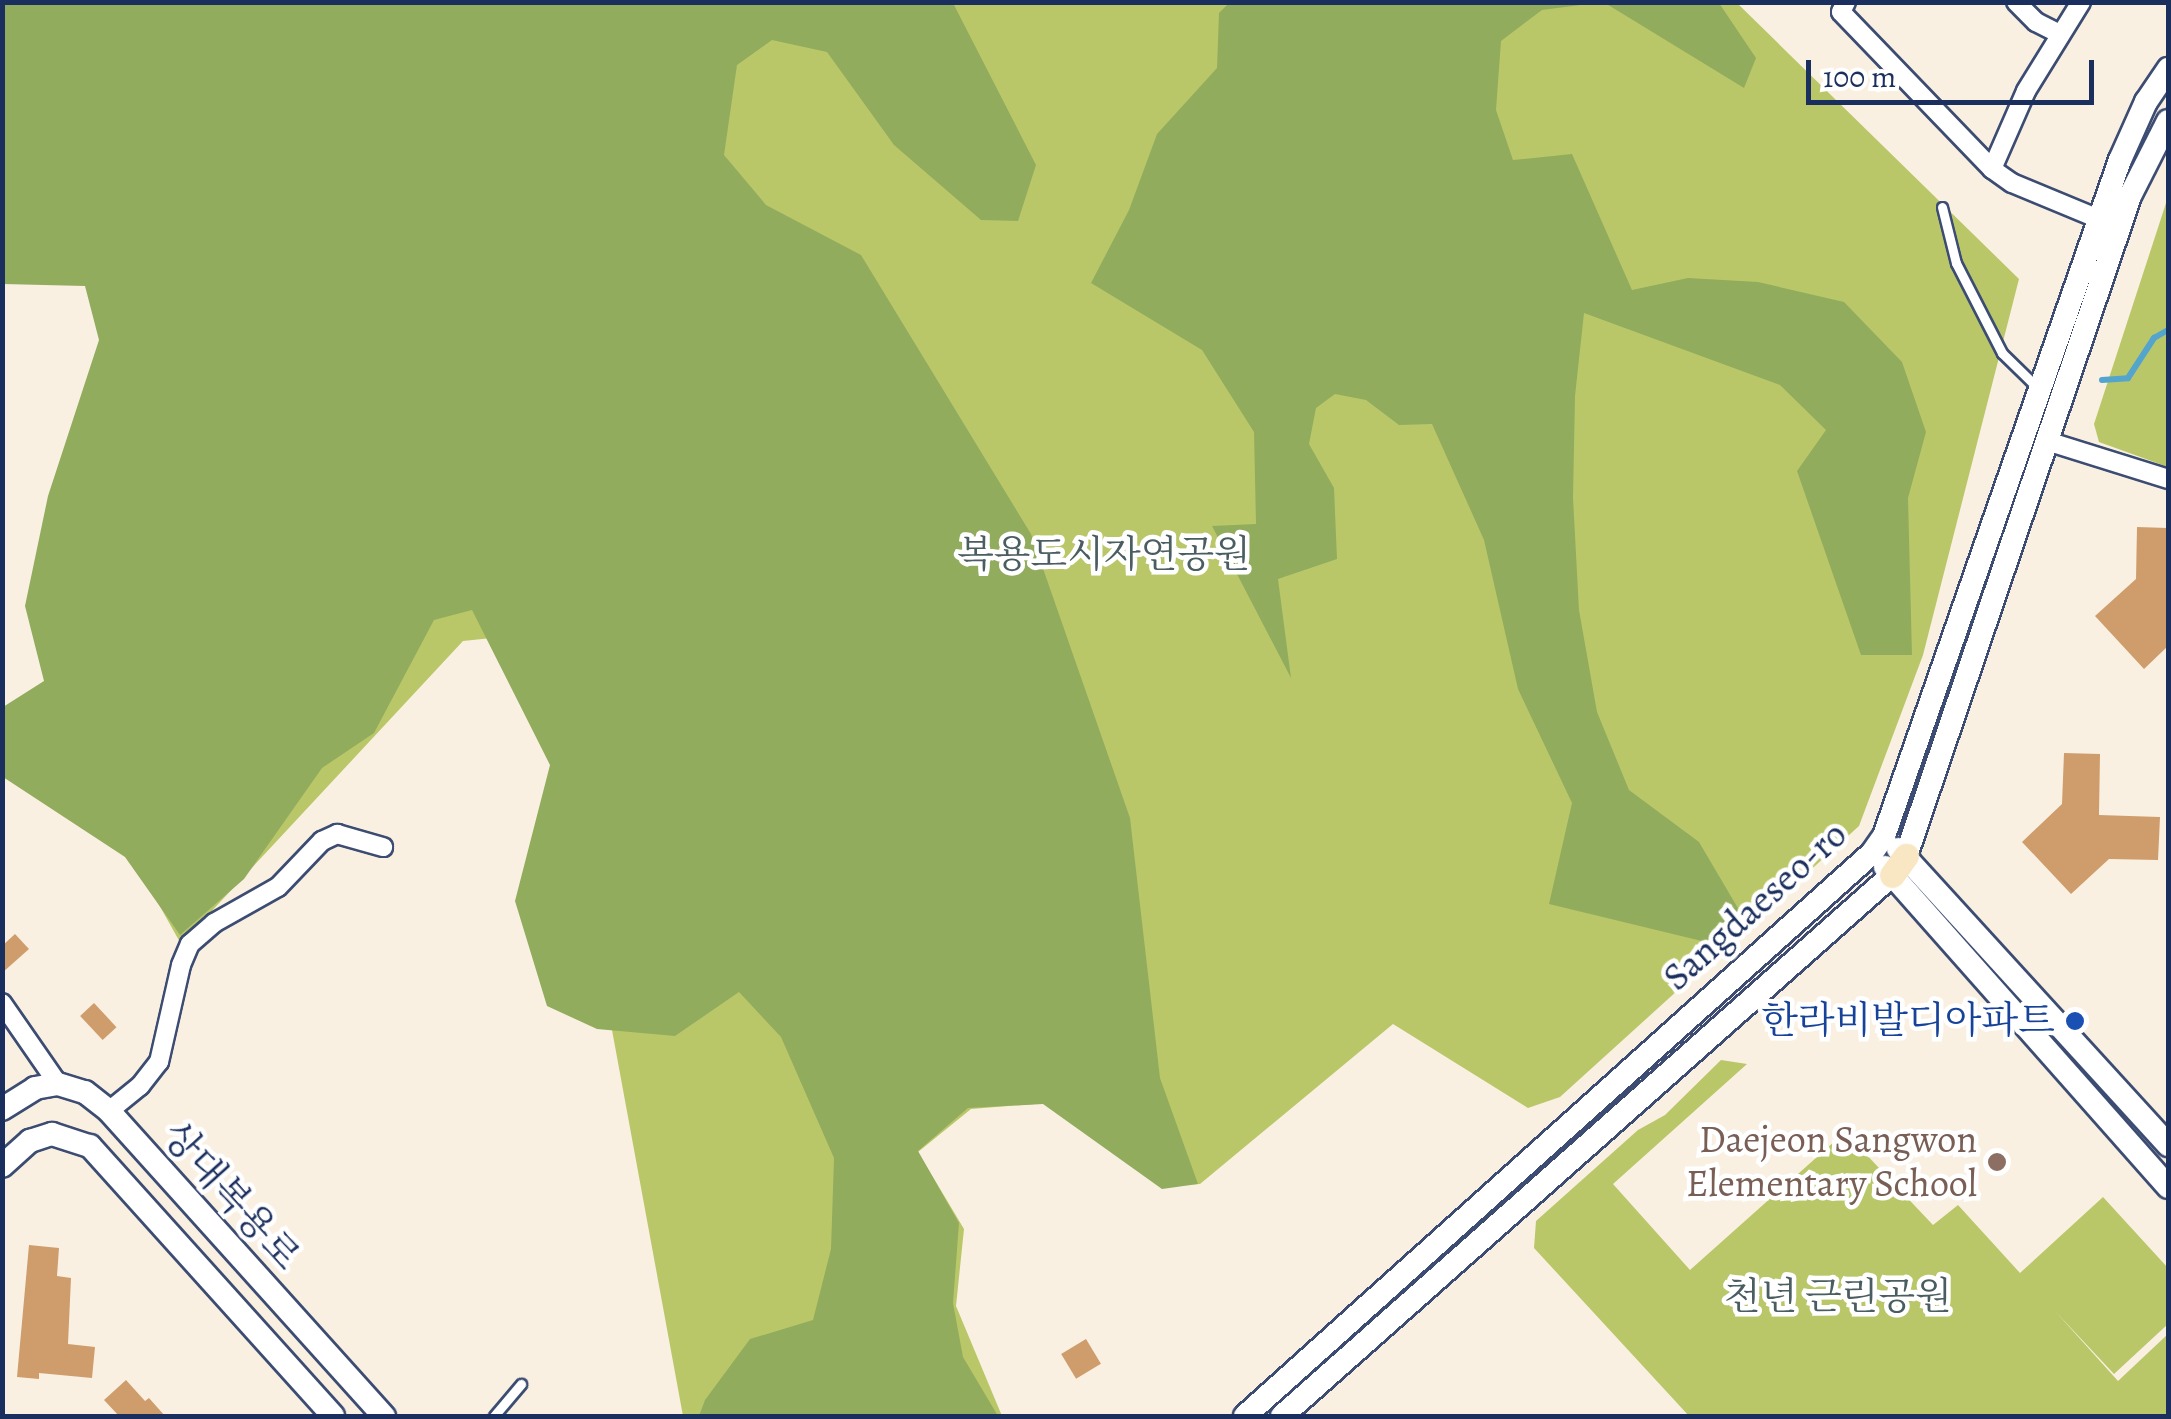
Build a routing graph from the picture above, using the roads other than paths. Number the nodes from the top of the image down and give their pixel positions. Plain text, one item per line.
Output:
1 (2016, 2) edge
2 (2080, 2) edge
3 (1839, 6) edge
4 (2058, 32) junction
5 (2168, 69) edge
6 (2168, 121) edge
7 (1992, 169) junction
8 (1942, 206) dead end
9 (2098, 219) junction
10 (2038, 389) junction
11 (2046, 441) junction
12 (2168, 479) edge
13 (1878, 845) junction
14 (383, 847) dead end
15 (1899, 866) junction
16 (2, 1003) edge
17 (58, 1084) junction
18 (2, 1109) edge
19 (109, 1111) junction
20 (2168, 1145) edge
21 (2, 1166) edge
22 (2168, 1187) edge
23 (522, 1384) dead end
24 (332, 1416) edge
25 (384, 1416) edge
26 (494, 1416) edge
27 (1244, 1416) edge
28 (1282, 1416) edge

1 - 4 street
2 - 4 street
3 - 7 street
4 - 7 street
5 - 9 street, Sangdaeseo-ro
6 - 11 street, Sangdaeseo-ro
7 - 9 street
8 - 10 lane
9 - 10 street, Sangdaeseo-ro
10 - 13 street, Sangdaeseo-ro
11 - 12 street
11 - 15 street, Sangdaeseo-ro
13 - 15 street
13 - 27 street, Sangdaeseo-ro
14 - 19 street
15 - 20 street
15 - 22 street
15 - 28 street, Sangdaeseo-ro
16 - 17 street
17 - 18 street
17 - 19 street, 상대복용로
19 - 25 street, 상대복용로
21 - 24 street, 상대복용로
23 - 26 lane

